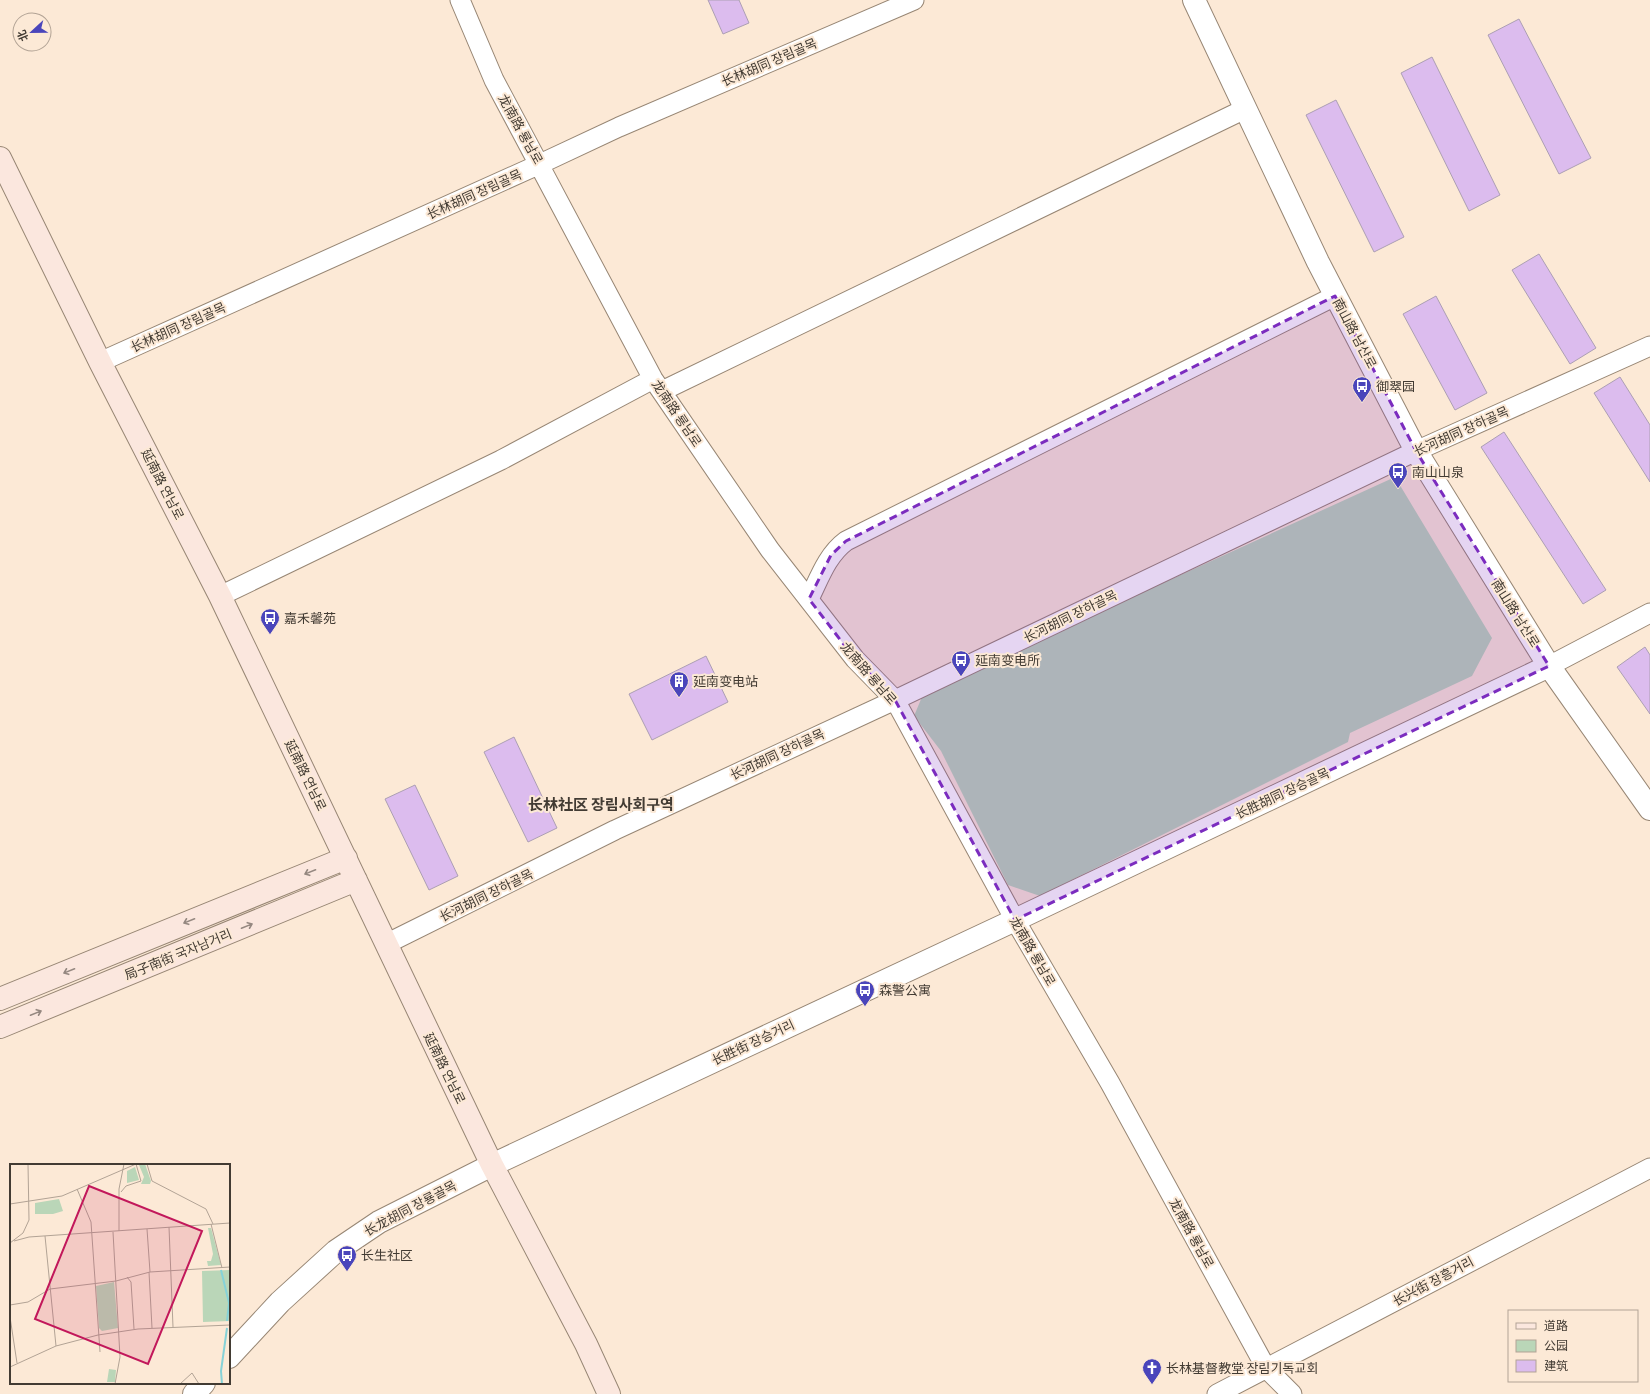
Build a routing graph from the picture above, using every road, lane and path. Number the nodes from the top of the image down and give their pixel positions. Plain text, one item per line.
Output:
1 (460, 0) edge
2 (914, 0) edge
3 (1194, 0) edge
4 (1245, 109) junction
5 (0, 158) edge
6 (540, 164) junction
7 (1335, 296) junction
8 (1650, 346) edge
9 (100, 362) junction
10 (657, 385) junction
11 (1416, 451) junction
12 (220, 596) junction
13 (809, 599) junction
14 (1650, 613) edge
15 (1549, 666) junction
16 (895, 700) junction
17 (1650, 809) edge
18 (346, 858) junction
19 (356, 880) junction
20 (1014, 920) junction
21 (386, 944) junction
22 (0, 999) edge
23 (0, 1027) edge
24 (492, 1165) junction
25 (1650, 1168) edge
26 (230, 1356) edge
27 (1266, 1368) junction
28 (203, 1384) edge
29 (194, 1394) edge
30 (609, 1394) edge
31 (1217, 1394) edge
32 (1292, 1394) edge

1 - 6 street, 龙南路 룡남로
2 - 6 street, 长林胡同 장림골목
3 - 4 street, 南山路 남산로
4 - 7 street, 南山路 남산로
4 - 10 street
5 - 9 main road, 延南路 연남로
6 - 9 street, 长林胡同 장림골목
6 - 10 street, 龙南路 룡남로
7 - 11 street, 南山路 남산로
7 - 13 street
8 - 11 street, 长河胡同 장하골목
9 - 12 main road, 延南路 연남로
10 - 12 street
10 - 13 street, 龙南路 룡남로
11 - 15 street, 南山路 남산로
11 - 16 street, 长河胡同 장하골목
12 - 18 main road, 延南路 연남로
13 - 16 street, 龙南路 룡남로
14 - 15 street
15 - 17 street, 南山路 남산로
15 - 20 street, 长胜胡同 장승골목
16 - 20 street, 龙南路 룡남로
16 - 21 street, 长河胡同 장하골목
18 - 19 main road, 延南路 연남로
18 -> 22 main road, 局子南街 국자남거리
19 - 21 main road, 延南路 연남로
23 -> 19 main road, 局子南街 국자남거리
20 - 24 street, 长胜街 장승거리
20 - 27 street, 龙南路 룡남로
21 - 24 main road, 延南路 연남로
24 - 26 street, 长龙胡同 장룡골목
24 - 30 main road, 延南路 연남로
25 - 27 street, 长兴街 장흥거리
27 - 31 street, 长兴街 장흥거리
27 - 32 street, 龙南路 룡남로
28 - 29 street

